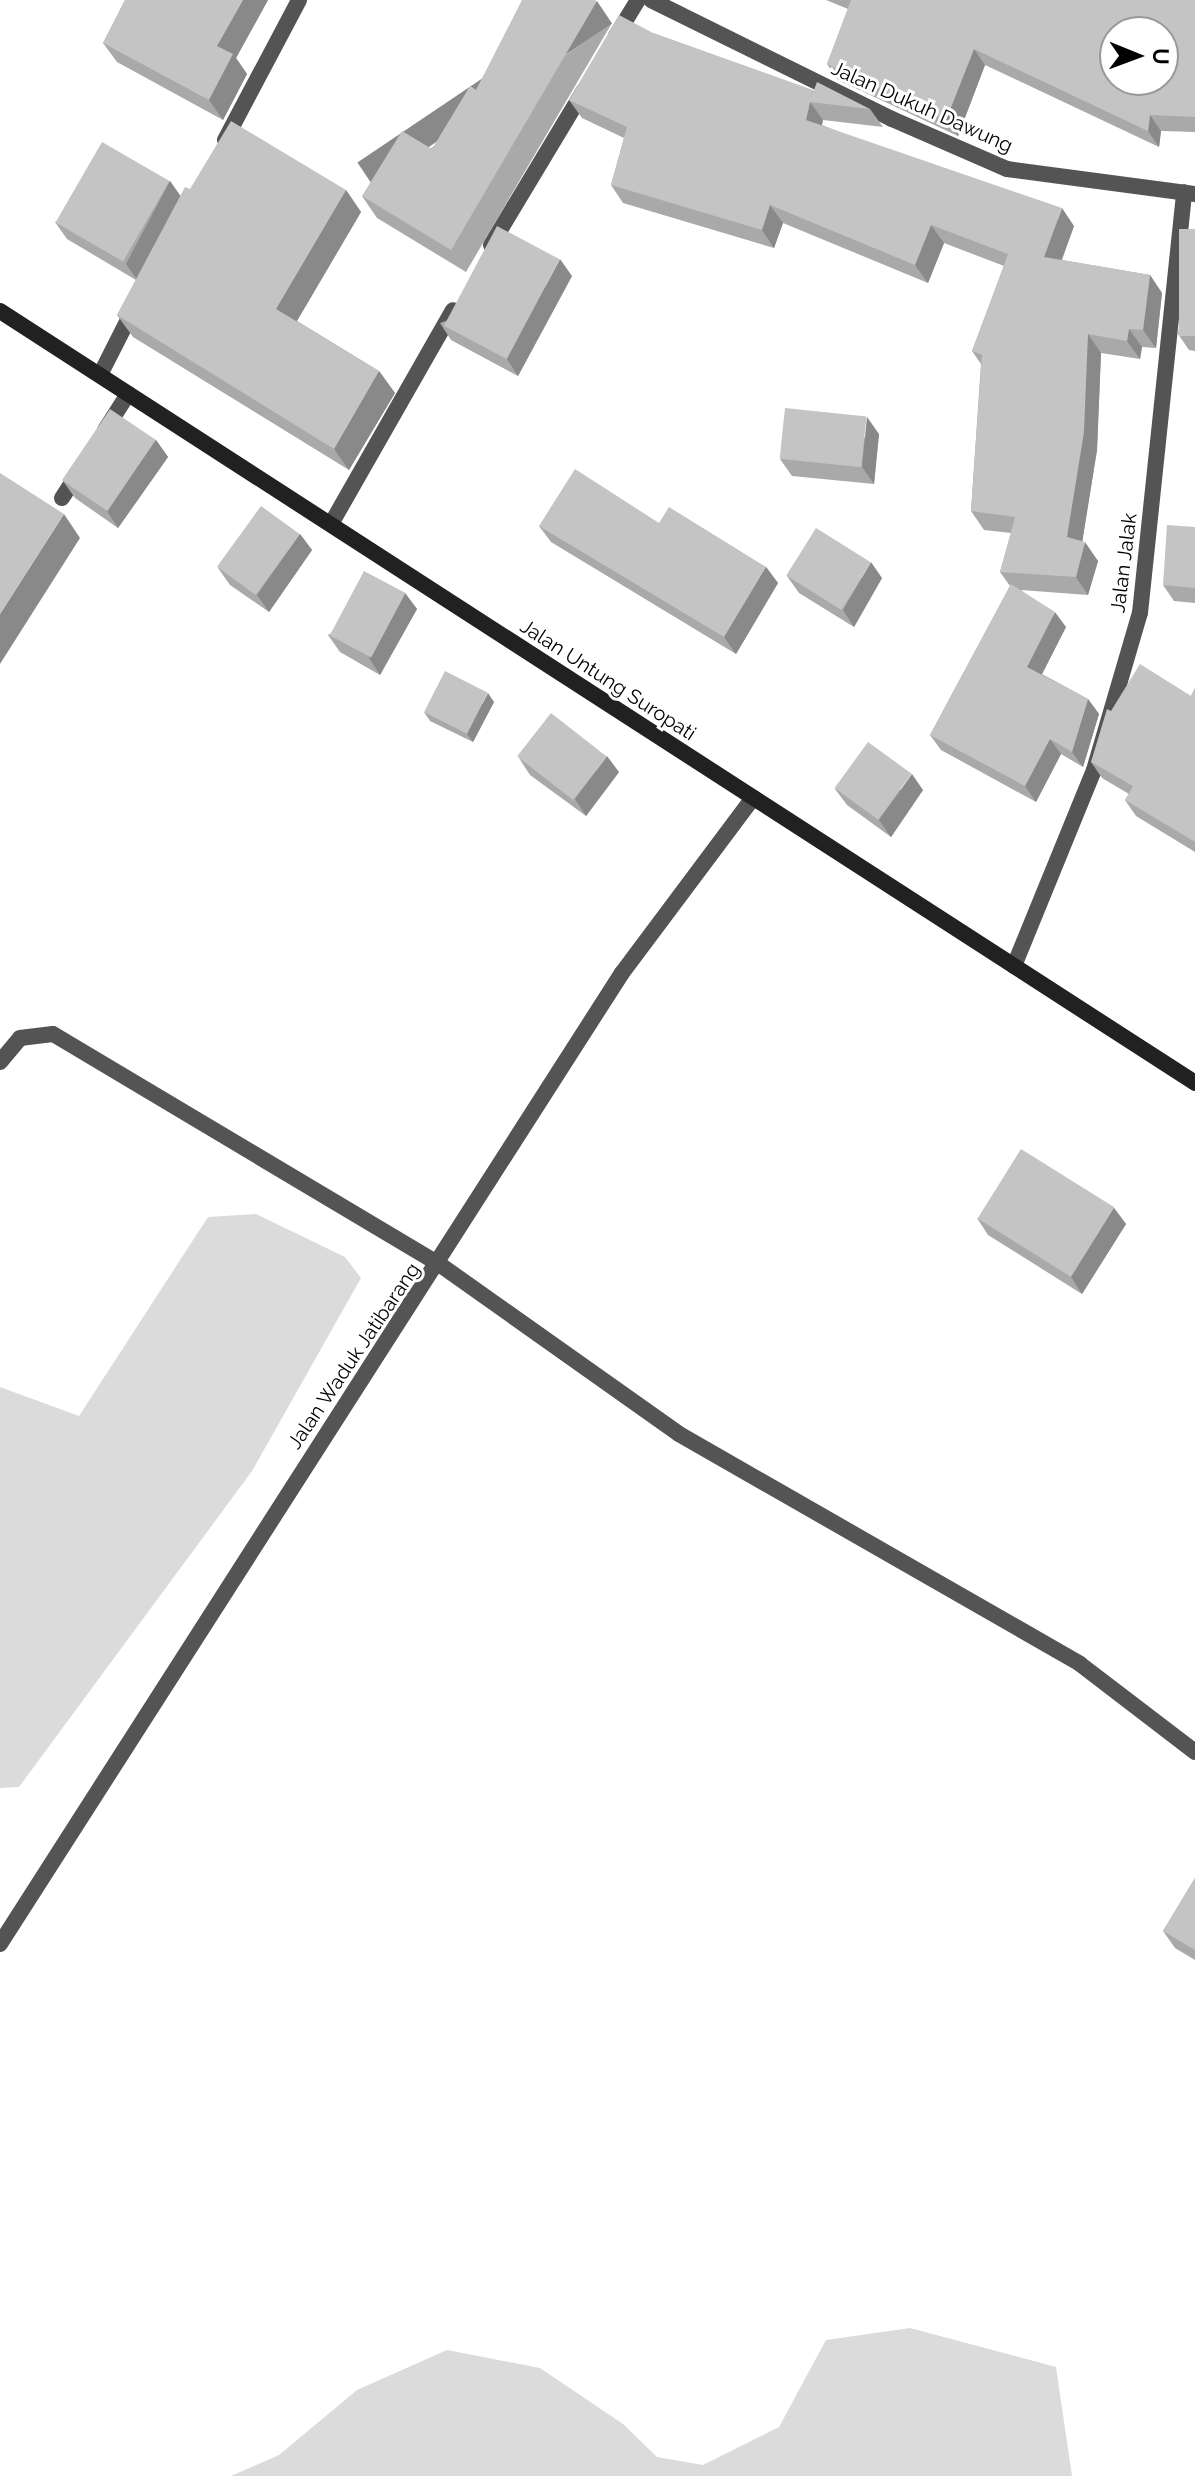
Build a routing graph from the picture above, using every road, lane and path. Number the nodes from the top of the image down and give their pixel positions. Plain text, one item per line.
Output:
1 (299, 0) edge
2 (638, 0) edge
3 (651, 0) edge
4 (217, 155) edge
5 (1189, 193) edge
6 (484, 257) edge
7 (141, 296) edge
8 (460, 298) edge
9 (0, 311) edge
10 (100, 375) junction
11 (128, 394) junction
12 (62, 498) dead end
13 (331, 524) junction
14 (753, 798) junction
15 (1014, 966) junction
16 (0, 1062) edge
17 (1195, 1083) edge
18 (439, 1264) junction
19 (1195, 1752) edge
20 (0, 1944) edge

1 - 4 street
2 - 6 street
3 - 5 street, Jalan Dukuh Dawung
5 - 15 street, Jalan Jalak
7 - 10 street
8 - 13 street
9 - 10 main road, Jalan Untung Suropati
10 - 11 main road, Jalan Untung Suropati
11 - 12 street
11 - 13 main road, Jalan Untung Suropati
13 - 14 main road, Jalan Untung Suropati
14 - 15 main road, Jalan Untung Suropati
14 - 18 street, Jalan Waduk Jatibarang
15 - 17 main road, Jalan Untung Suropati
16 - 18 street
18 - 19 street
18 - 20 street, Jalan Waduk Jatibarang

